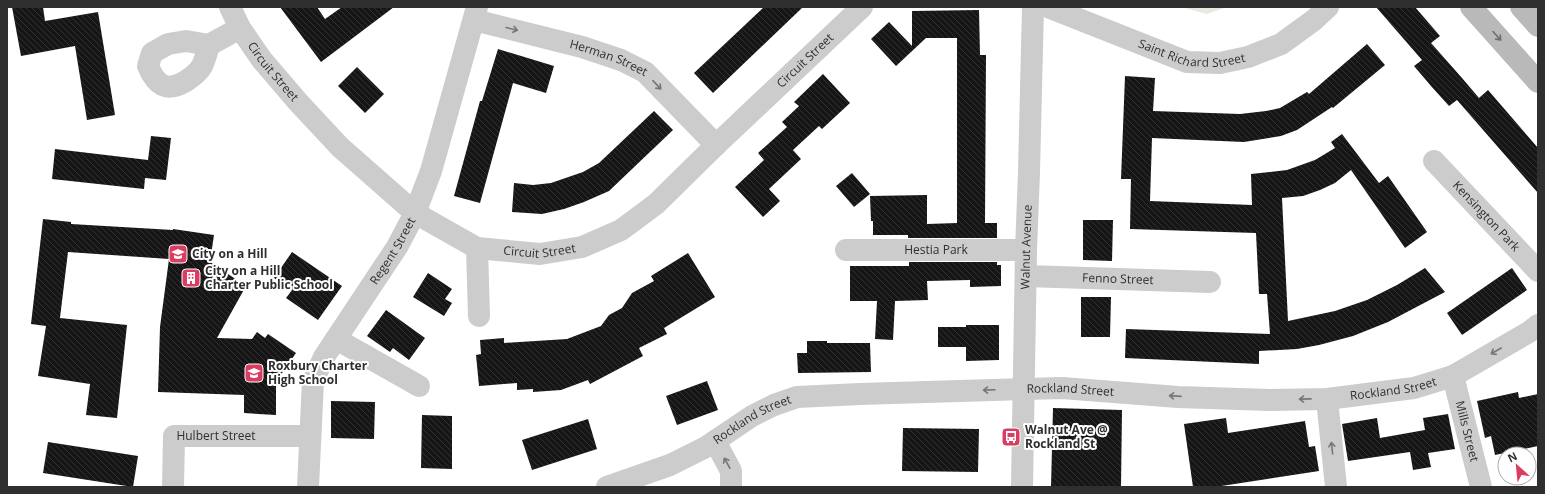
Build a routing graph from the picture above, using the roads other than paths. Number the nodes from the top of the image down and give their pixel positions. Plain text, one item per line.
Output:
1 (230, 7) edge
2 (1033, 7) edge
3 (1048, 7) edge
4 (1328, 7) edge
5 (1471, 7) edge
6 (1521, 7) edge
7 (849, 12) edge
8 (476, 13) edge
9 (1538, 26) edge
10 (240, 28) junction
11 (209, 45) dead end
12 (1538, 82) edge
13 (716, 146) junction
14 (1434, 161) dead end
15 (415, 213) junction
16 (477, 248) junction
17 (846, 250) dead end
18 (1026, 250) junction
19 (1538, 271) edge
20 (1026, 276) junction
21 (1210, 282) dead end
22 (479, 316) dead end
23 (1535, 332) edge
24 (336, 339) junction
25 (1453, 376) junction
26 (419, 386) dead end
27 (1023, 389) junction
28 (1327, 399) junction
29 (309, 436) junction
30 (715, 441) junction
31 (173, 487) edge
32 (308, 487) edge
33 (607, 487) edge
34 (731, 487) edge
35 (1022, 487) edge
36 (1336, 487) edge
37 (1481, 487) edge

1 - 10 street, Circuit Street
2 - 18 street, Walnut Avenue
3 - 4 street, Saint Richard Street
5 -> 12 main road
6 - 9 main road
7 - 13 street, Circuit Street
8 -> 13 street, Herman Street
8 - 15 street, Regent Street
10 - 11 street
10 - 15 street, Circuit Street
13 - 16 street, Circuit Street
14 - 19 street, Kensington Park
15 - 16 street, Circuit Street
15 - 24 street, Regent Street
16 - 22 street
17 - 18 street, Hestia Park
18 - 20 street, Walnut Avenue
20 - 21 street, Fenno Street
20 - 27 street, Walnut Avenue
23 -> 25 street, Rockland Street
24 - 26 street
24 - 29 street, Regent Street
25 - 28 street, Rockland Street
25 - 37 street, Mills Street
28 -> 27 street, Rockland Street
27 -> 30 street, Rockland Street
27 - 35 street, Walnut Avenue
36 -> 28 street
29 - 31 street, Hulbert Street
29 - 32 street, Regent Street
30 - 33 street, Rockland Street
34 -> 30 street

